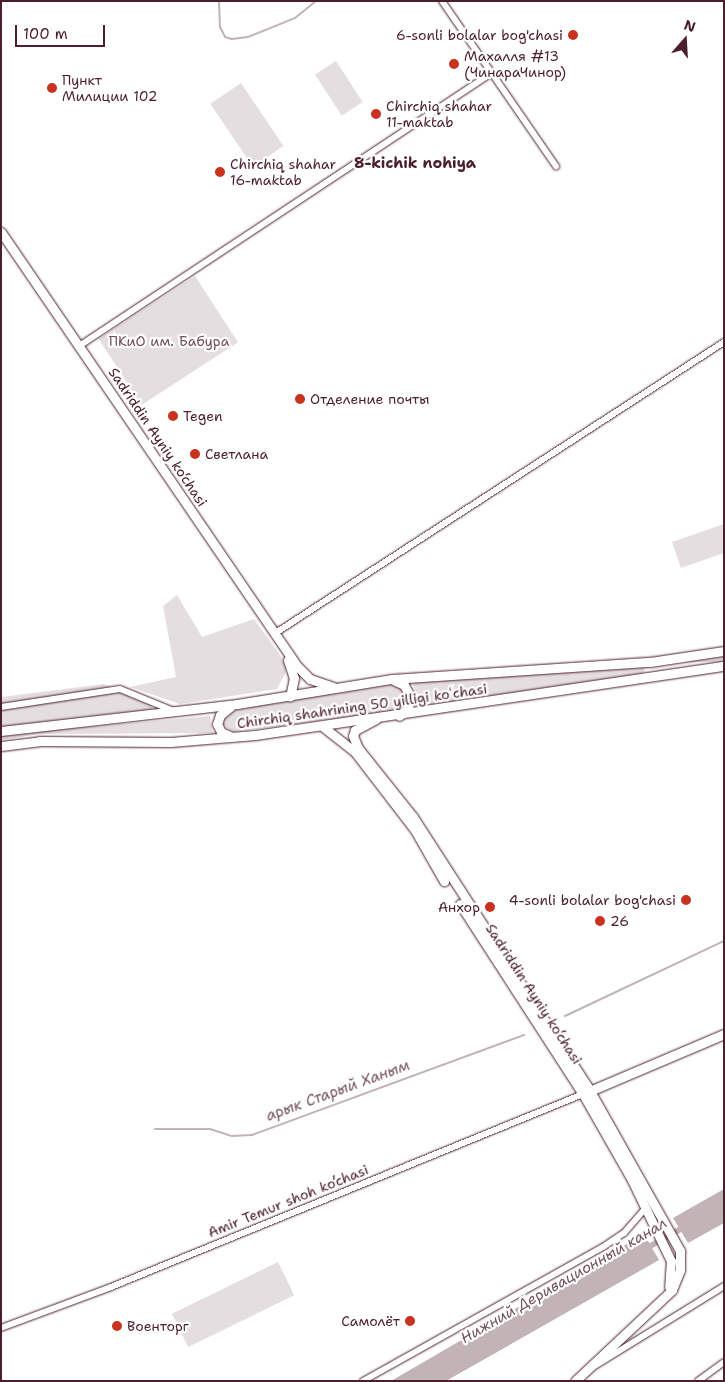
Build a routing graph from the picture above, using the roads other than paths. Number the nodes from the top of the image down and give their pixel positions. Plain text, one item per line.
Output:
1 (442, 1) edge
2 (492, 74) junction
3 (556, 166) dead end
4 (1, 232) edge
5 (724, 342) edge
6 (79, 346) junction
7 (274, 634) junction
8 (724, 651) edge
9 (650, 662) junction
10 (724, 666) edge
11 (652, 677) junction
12 (392, 679) junction
13 (341, 688) junction
14 (290, 697) junction
15 (237, 704) junction
16 (1, 707) edge
17 (175, 711) junction
18 (396, 717) junction
19 (376, 719) junction
20 (321, 726) junction
21 (1, 730) edge
22 (240, 737) junction
23 (1, 746) edge
24 (724, 1034) edge
25 (586, 1092) junction
26 (644, 1210) junction
27 (724, 1286) edge
28 (660, 1302) junction
29 (1, 1328) edge
30 (724, 1362) edge
31 (578, 1378) edge
32 (363, 1381) edge
33 (698, 1381) edge

1 - 2 street
2 - 3 street
2 - 6 street
4 - 6 main road, Sadriddin Ayniy ko‘chasi
5 - 7 street
6 - 7 main road, Sadriddin Ayniy ko‘chasi
7 - 13 main road
7 - 14 main road
8 - 9 main road, Chirchiq shahrining 50 yilligi koʻchasi
9 - 11 main road
9 - 12 main road, Chirchiq shahrining 50 yilligi koʻchasi
10 - 11 main road, Chirchiq shahrining 50 yilligi koʻchasi
11 - 18 main road, Chirchiq shahrining 50 yilligi koʻchasi
12 - 13 main road, Chirchiq shahrining 50 yilligi koʻchasi
12 - 18 main road
13 - 14 main road, Chirchiq shahrining 50 yilligi koʻchasi
14 - 15 main road, Chirchiq shahrining 50 yilligi koʻchasi
15 - 17 main road, Chirchiq shahrining 50 yilligi koʻchasi
15 - 22 main road
16 - 17 street
17 - 21 main road, Chirchiq shahrining 50 yilligi koʻchasi
18 - 19 main road, Chirchiq shahrining 50 yilligi koʻchasi
19 - 20 main road, Chirchiq shahrining 50 yilligi koʻchasi
19 - 25 main road, Sadriddin Ayniy ko‘chasi
20 - 22 main road, Chirchiq shahrining 50 yilligi koʻchasi
20 - 25 main road, Sadriddin Ayniy ko‘chasi
22 - 23 main road, Chirchiq shahrining 50 yilligi koʻchasi
24 - 25 main road, Amir Temur shoh ko‘chasi
25 - 26 main road, Sadriddin Ayniy ko‘chasi
25 - 28 main road, Sadriddin Ayniy ko‘chasi
25 - 29 street, Amir Temur shoh ko‘chasi
26 - 28 main road, Sadriddin Ayniy ko‘chasi
26 - 32 street
27 - 31 street, Sadriddin Ayniy ko‘chasi
28 - 31 main road, Sadriddin Ayniy ko‘chasi
30 - 33 street

